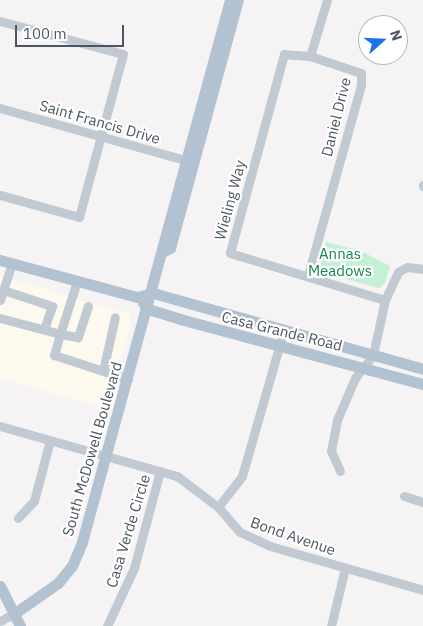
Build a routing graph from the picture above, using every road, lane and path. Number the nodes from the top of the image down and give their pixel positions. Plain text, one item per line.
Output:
1 (230, 0) edge
2 (238, 0) edge
3 (328, 0) edge
4 (0, 21) edge
5 (310, 56) junction
6 (0, 108) edge
7 (102, 138) junction
8 (188, 161) junction
9 (0, 195) edge
10 (0, 260) edge
11 (12, 263) junction
12 (423, 269) edge
13 (308, 276) junction
14 (77, 281) junction
15 (3, 290) junction
16 (153, 293) junction
17 (139, 298) junction
18 (0, 300) edge
19 (384, 300) junction
20 (88, 306) dead end
21 (148, 309) junction
22 (115, 317) dead end
23 (0, 318) edge
24 (44, 329) junction
25 (284, 330) junction
26 (60, 334) junction
27 (279, 347) junction
28 (373, 354) junction
29 (365, 367) junction
30 (423, 369) edge
31 (103, 371) junction
32 (128, 379) junction
33 (423, 384) edge
34 (0, 426) edge
35 (50, 440) junction
36 (107, 457) junction
37 (160, 471) junction
38 (340, 471) dead end
39 (404, 496) dead end
40 (423, 502) edge
41 (218, 507) junction
42 (18, 518) dead end
43 (345, 568) junction
44 (0, 586) edge
45 (423, 590) edge
46 (14, 613) junction
47 (0, 621) edge
48 (20, 626) edge
49 (107, 626) edge
50 (331, 626) edge

1 - 8 main road, South McDowell Boulevard
2 - 8 main road, South McDowell Boulevard
3 - 5 street
4 - 7 street
5 - 13 street, Daniel Drive
5 - 13 street, Wieling Way
6 - 7 street, Saint Francis Drive
7 - 8 street, Saint Francis Drive
7 - 9 street
8 - 16 main road, South McDowell Boulevard
10 - 11 main road
11 - 14 main road
11 - 15 street
12 - 19 street
13 - 19 street, Wieling Way
14 - 17 main road
14 - 26 street
15 - 18 street
15 - 24 street
16 - 17 main road
16 - 21 main road, South McDowell Boulevard
16 - 25 main road, Casa Grande Road
17 - 21 main road
19 - 28 street
20 - 26 street
21 - 27 main road, Casa Grande Road
21 - 32 main road, South McDowell Boulevard
22 - 31 street
23 - 24 street
24 - 26 street
25 - 27 street
25 - 28 main road, Casa Grande Road
26 - 31 street
27 - 29 main road, Casa Grande Road
27 - 41 street
28 - 29 street
28 - 30 main road, Casa Grande Road
29 - 33 main road, Casa Grande Road
29 - 38 street
31 - 32 street
32 - 36 main road, South McDowell Boulevard
34 - 35 street, Bond Avenue
35 - 36 street, Bond Avenue
35 - 42 street
36 - 37 street, Bond Avenue
36 - 46 main road, South McDowell Boulevard
37 - 41 street, Bond Avenue
37 - 49 street, Casa Verde Circle
39 - 40 street
41 - 43 street, Bond Avenue
43 - 45 street, Bond Avenue
43 - 50 street
44 - 46 main road
46 - 47 street, South McDowell Boulevard
46 - 48 main road

